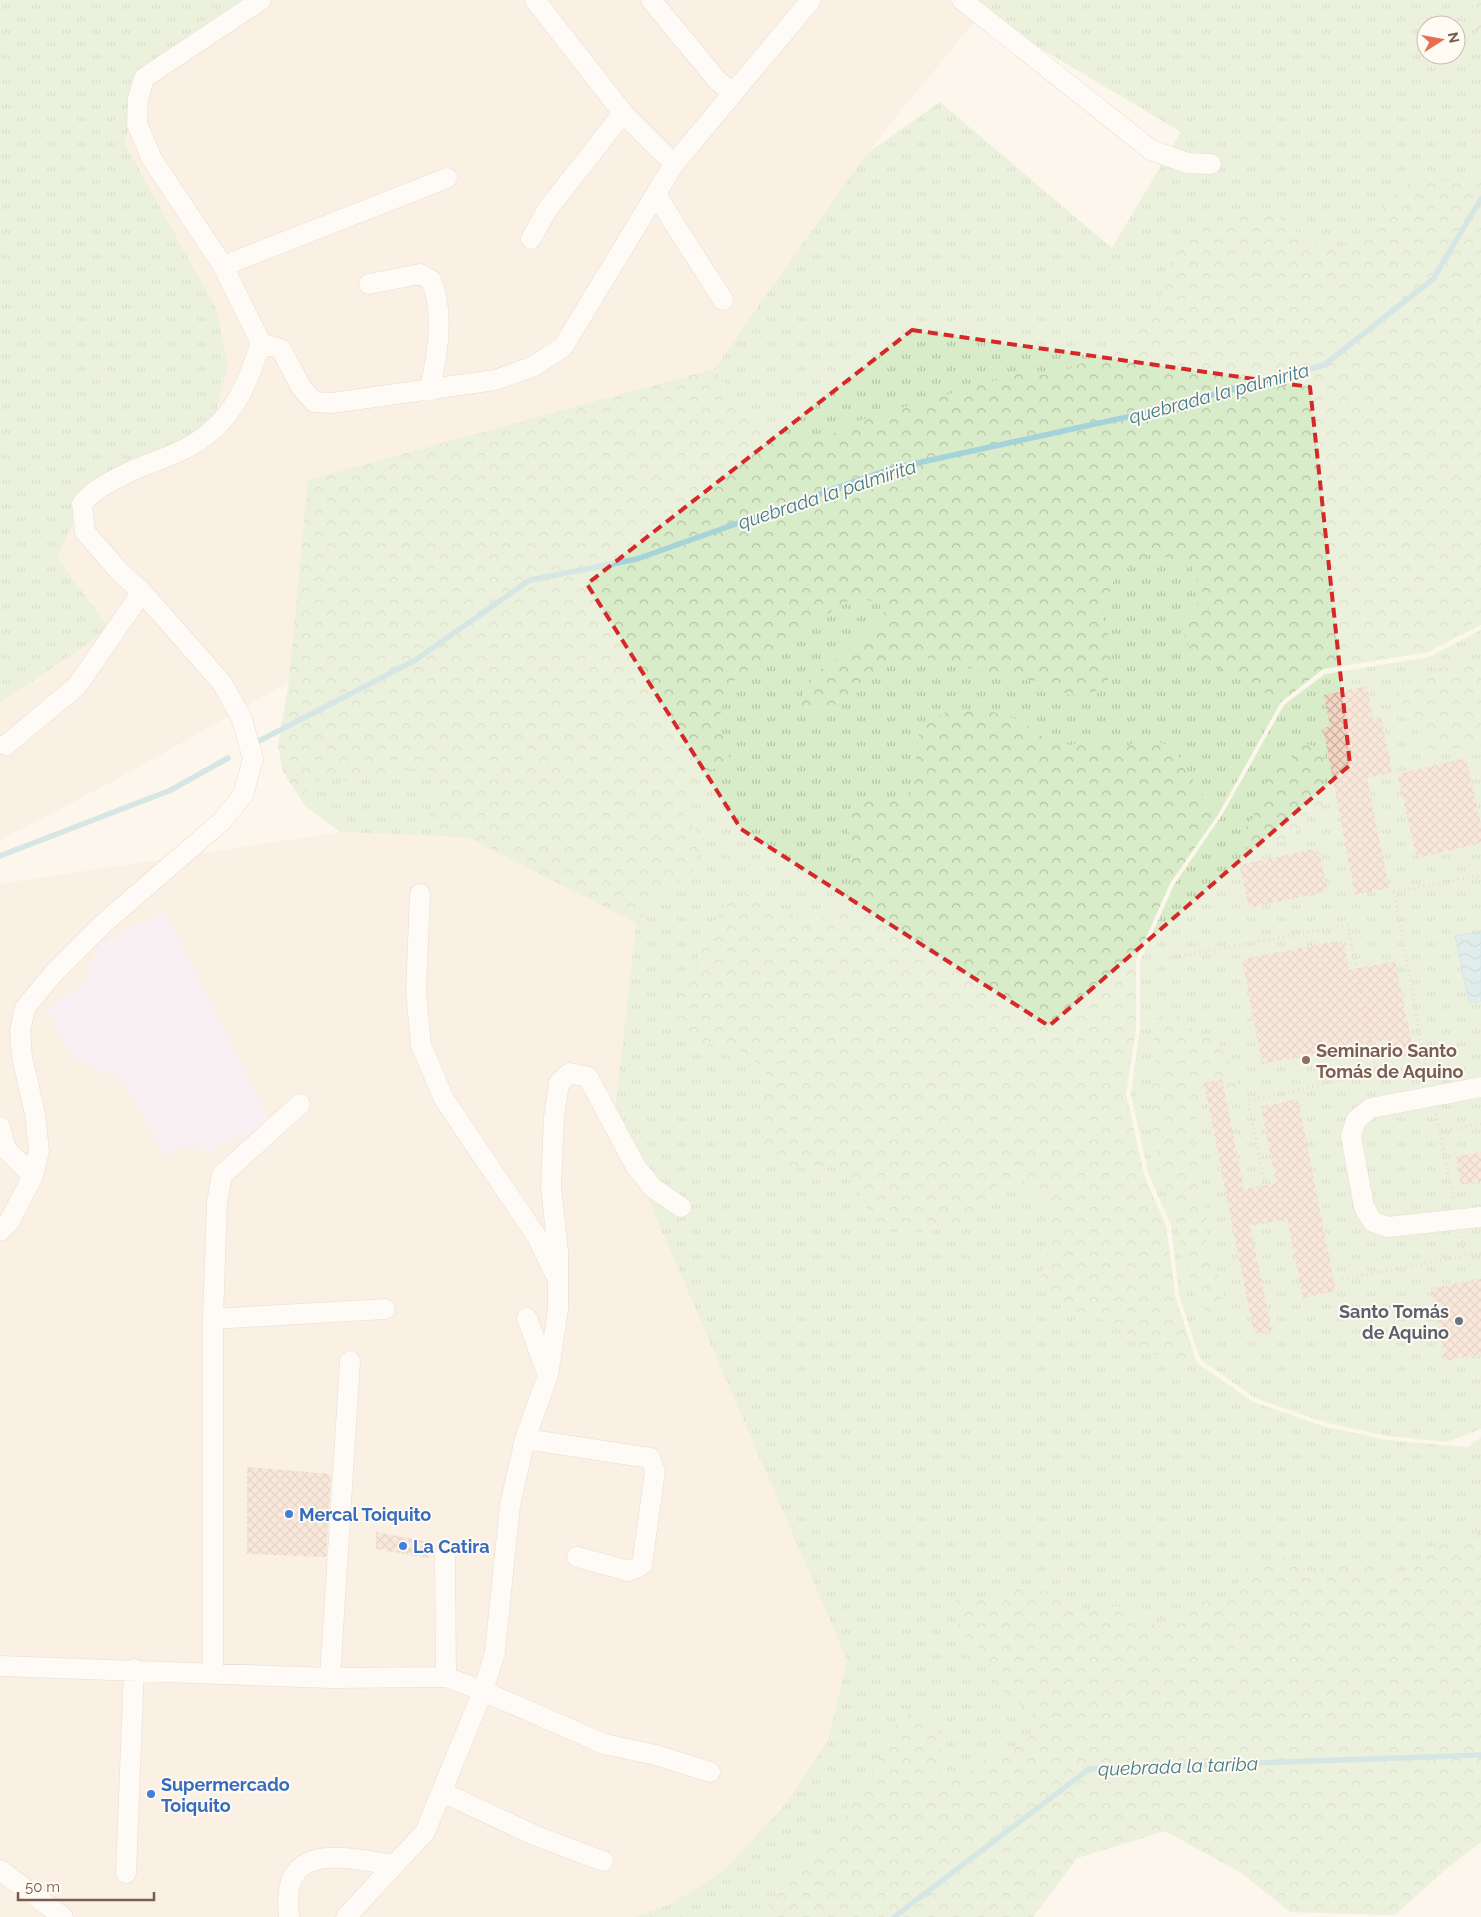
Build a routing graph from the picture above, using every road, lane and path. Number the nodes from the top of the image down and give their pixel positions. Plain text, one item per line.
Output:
1 (261, 0) edge
2 (535, 0) edge
3 (651, 0) edge
4 (811, 0) edge
5 (962, 0) edge
6 (732, 93) junction
7 (623, 113) junction
8 (674, 164) junction
9 (1211, 164) dead end
10 (447, 178) dead end
11 (656, 195) junction
12 (531, 239) dead end
13 (223, 266) junction
14 (369, 284) dead end
15 (723, 300) dead end
16 (261, 342) junction
17 (429, 391) junction
18 (142, 592) junction
19 (6, 745) dead end
20 (1481, 875) edge
21 (420, 894) dead end
22 (1170, 958) dead end
23 (1481, 1087) edge
24 (1432, 1097) junction
25 (300, 1104) dead end
26 (1481, 1124) edge
27 (0, 1128) edge
28 (1440, 1131) junction
29 (33, 1176) junction
30 (1265, 1185) dead end
31 (681, 1207) dead end
32 (1481, 1217) edge
33 (1458, 1220) junction
34 (0, 1231) edge
35 (1481, 1253) edge
36 (1465, 1256) junction
37 (1342, 1279) dead end
38 (558, 1280) junction
39 (385, 1309) dead end
40 (527, 1318) dead end
41 (213, 1319) junction
42 (350, 1361) dead end
43 (548, 1375) junction
44 (525, 1439) junction
45 (445, 1556) dead end
46 (577, 1557) dead end
47 (0, 1666) edge
48 (134, 1669) junction
49 (213, 1673) junction
50 (446, 1677) junction
51 (330, 1678) junction
52 (483, 1691) junction
53 (710, 1772) dead end
54 (442, 1792) junction
55 (603, 1860) dead end
56 (395, 1864) junction
57 (0, 1870) edge
58 (126, 1873) dead end
59 (63, 1917) edge
60 (289, 1917) edge
61 (346, 1917) edge

1 - 13 street
2 - 7 street
3 - 6 street
4 - 6 street
5 - 9 street
6 - 8 street
7 - 8 street
7 - 12 street
8 - 11 street
10 - 13 street
11 - 15 street
11 - 17 street
13 - 16 street
14 - 17 street
16 - 17 street
16 - 18 street
18 - 19 street
18 - 29 street
20 - 24 path
21 - 38 street
22 - 30 path
23 - 24 street
24 - 28 path
24 - 33 street
25 - 41 street
26 - 28 path
27 - 29 street
28 - 33 path
29 - 34 street
31 - 38 street
32 - 33 street
33 - 36 path
35 - 36 path
36 - 37 path
38 - 43 street
39 - 41 street
40 - 43 street
41 - 49 street
42 - 51 street
43 - 44 street
44 - 46 street
44 - 52 street
45 - 50 street
47 - 48 street
48 - 49 street
48 - 58 street
49 - 51 street
50 - 51 street
50 - 52 street
52 - 53 street
52 - 54 street
54 - 55 street
54 - 56 street
56 - 60 street
56 - 61 street
57 - 59 street

